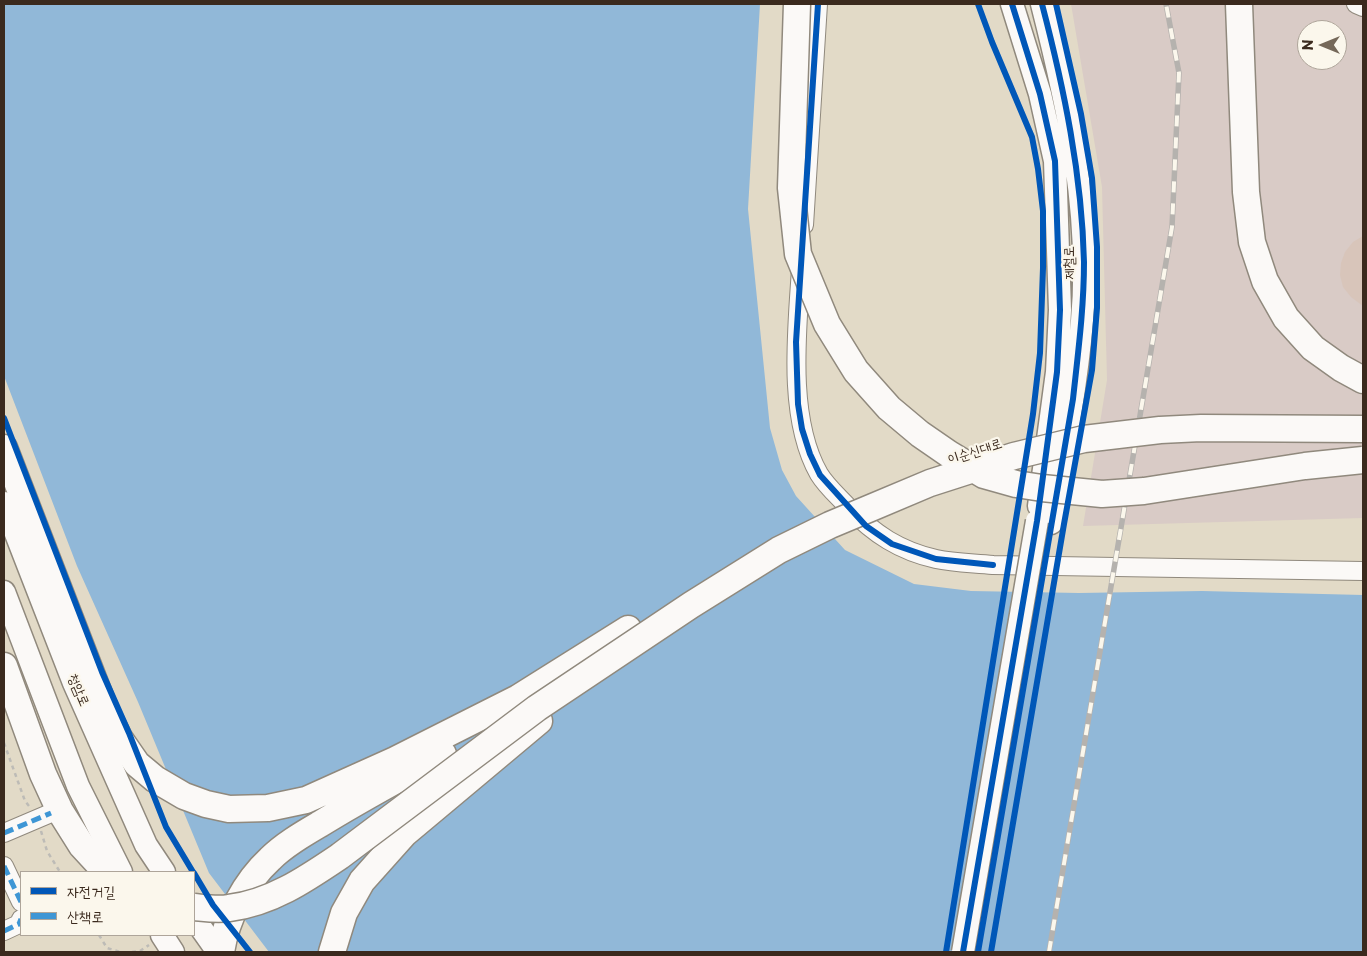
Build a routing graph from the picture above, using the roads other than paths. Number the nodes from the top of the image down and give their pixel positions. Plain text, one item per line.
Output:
1 (797, 4) edge
2 (818, 4) edge
3 (1012, 4) edge
4 (1042, 4) edge
5 (1239, 4) edge
6 (1356, 4) edge
7 (1363, 7) edge
8 (1363, 380) edge
9 (1363, 415) edge
10 (1363, 429) edge
11 (4, 448) edge
12 (1363, 460) edge
13 (4, 503) edge
14 (1044, 522) junction
15 (1363, 571) edge
16 (4, 592) edge
17 (630, 637) junction
18 (4, 666) edge
19 (51, 813) dead end
20 (4, 833) edge
21 (4, 866) edge
22 (105, 871) edge
23 (120, 871) edge
24 (163, 871) edge
25 (20, 900) edge
26 (195, 907) edge
27 (195, 920) edge
28 (20, 922) edge
29 (4, 931) edge
30 (156, 939) edge
31 (213, 950) edge
32 (173, 952) edge
33 (332, 952) edge
34 (963, 952) edge
35 (978, 952) edge

1 - 12 highway, bridge
2 - 15 street
3 - 14 main road, 제철로
4 - 14 main road, 제철로
5 - 8 highway
6 - 7 street
9 - 17 highway, 이순신대로
10 - 17 highway, 이순신대로, bridge
11 - 17 highway
13 - 24 main road, 청암로
14 - 34 main road, bridge
14 - 35 main road
16 - 23 main road
17 - 26 highway, bridge
17 - 31 highway
17 - 33 highway, bridge
18 - 22 highway
19 - 20 street
21 - 25 street
27 - 31 main road
28 - 29 street
30 - 32 main road

